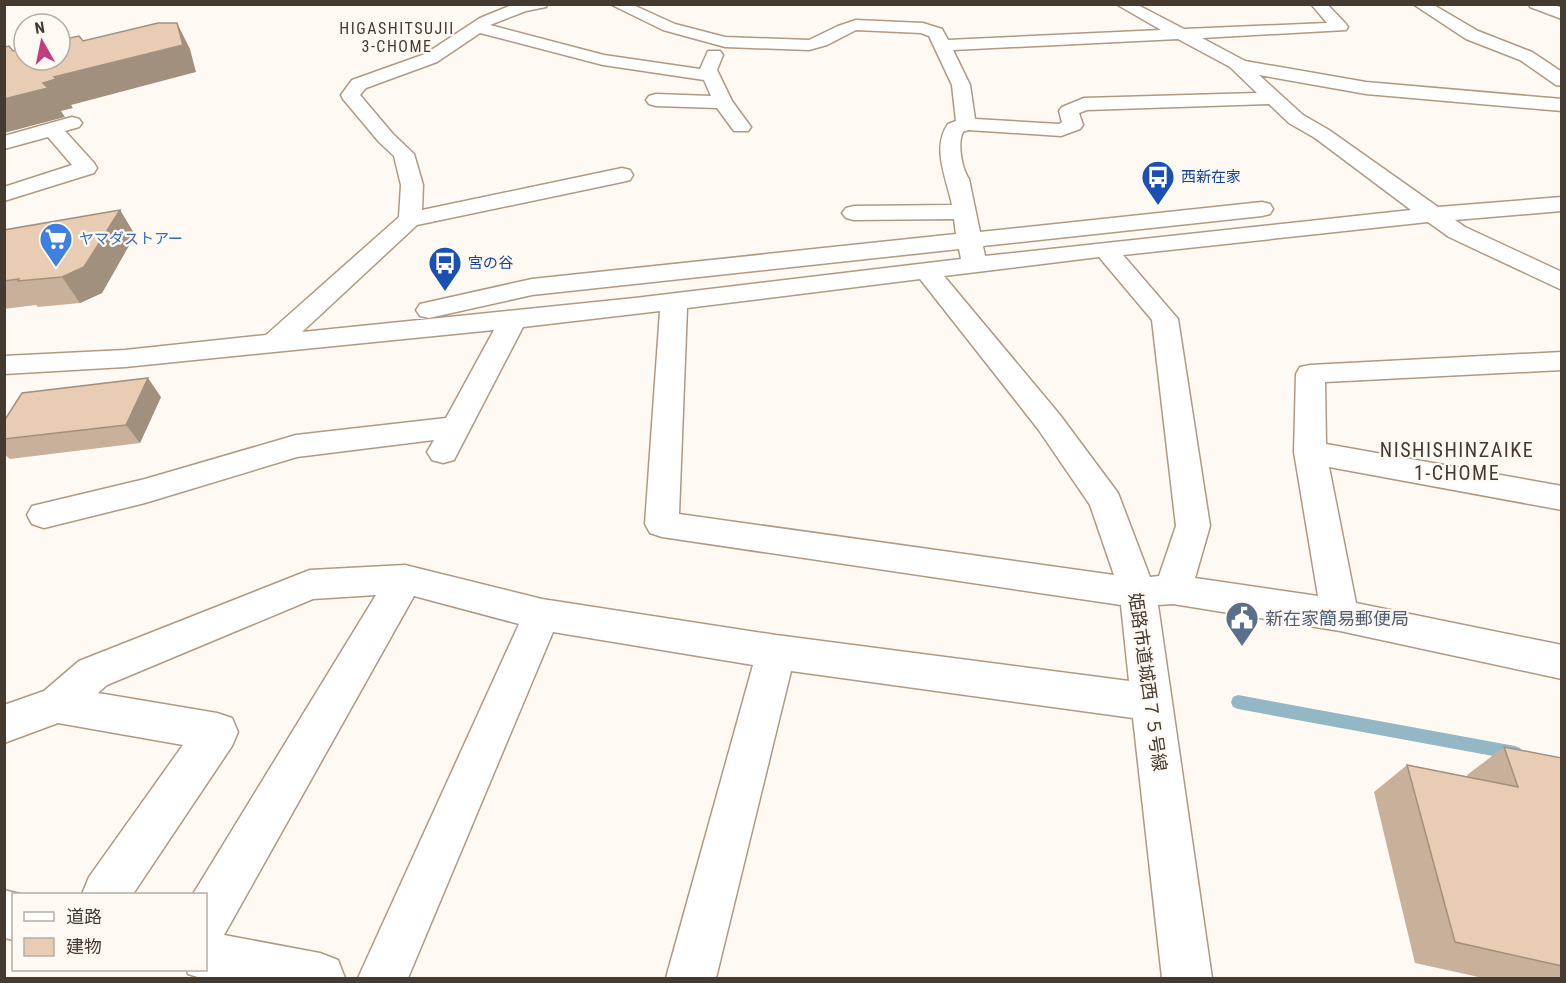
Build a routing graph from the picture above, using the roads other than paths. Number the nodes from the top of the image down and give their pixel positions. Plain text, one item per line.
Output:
1 (540, 4) edge
2 (617, 4) edge
3 (1123, 4) edge
4 (1318, 4) edge
5 (1420, 4) edge
6 (1536, 4) edge
7 (1562, 14) edge
8 (477, 27) junction
9 (1171, 34) junction
10 (725, 42) junction
11 (950, 44) junction
12 (1240, 66) junction
13 (712, 76) junction
14 (1562, 81) edge
15 (1268, 98) junction
16 (656, 100) dead end
17 (723, 102) junction
18 (1562, 105) edge
19 (973, 125) junction
20 (741, 127) dead end
21 (4, 143) edge
22 (622, 175) dead end
23 (1562, 182) edge
24 (4, 194) edge
25 (1404, 195) junction
26 (1562, 204) edge
27 (964, 212) junction
28 (855, 213) dead end
29 (1430, 213) junction
30 (410, 219) junction
31 (969, 239) junction
32 (1105, 249) junction
33 (974, 264) junction
34 (926, 270) junction
35 (1562, 282) edge
36 (674, 301) junction
37 (513, 319) junction
38 (275, 342) junction
39 (1562, 361) edge
40 (4, 365) edge
41 (1310, 452) junction
42 (1562, 498) edge
43 (44, 515) dead end
44 (405, 579) junction
45 (1156, 591) junction
46 (542, 615) junction
47 (1340, 615) junction
48 (776, 652) junction
49 (1562, 662) edge
50 (1152, 702) junction
51 (58, 705) junction
52 (4, 724) edge
53 (107, 893) edge
54 (207, 918) edge
55 (224, 966) edge
56 (320, 978) edge
57 (384, 978) edge
58 (692, 978) edge
59 (1186, 978) edge

1 - 8 street
2 - 10 street
3 - 9 street
4 - 9 street
5 - 14 street
6 - 7 street
8 - 13 street
8 - 30 street
9 - 11 street
9 - 12 street
10 - 11 street
10 - 13 street
11 - 19 street
12 - 15 street
12 - 18 street
13 - 17 street
15 - 19 street
15 - 25 street
16 - 17 street
17 - 20 street
19 - 27 street
21 - 24 street
22 - 30 street
23 - 25 street
25 - 29 street
25 - 31 street
26 - 29 street
27 - 28 street
27 - 31 street
29 - 32 street
29 - 35 street
30 - 38 street
31 - 33 street
31 - 38 street
32 - 33 street
32 - 45 street
33 - 34 street
34 - 36 street
34 - 45 street, 姫路市道城西７５号線
36 - 37 street
36 - 45 street
37 - 38 street
37 - 43 street
38 - 40 street
39 - 41 street
41 - 42 street
41 - 47 street
44 - 46 street
44 - 51 street
44 - 54 street
45 - 47 street
45 - 50 street, 姫路市道城西７５号線
46 - 48 street
46 - 57 street
47 - 49 street
48 - 50 street
48 - 58 street
50 - 59 street, 姫路市道城西７５号線
51 - 52 street
51 - 53 street
55 - 56 street

